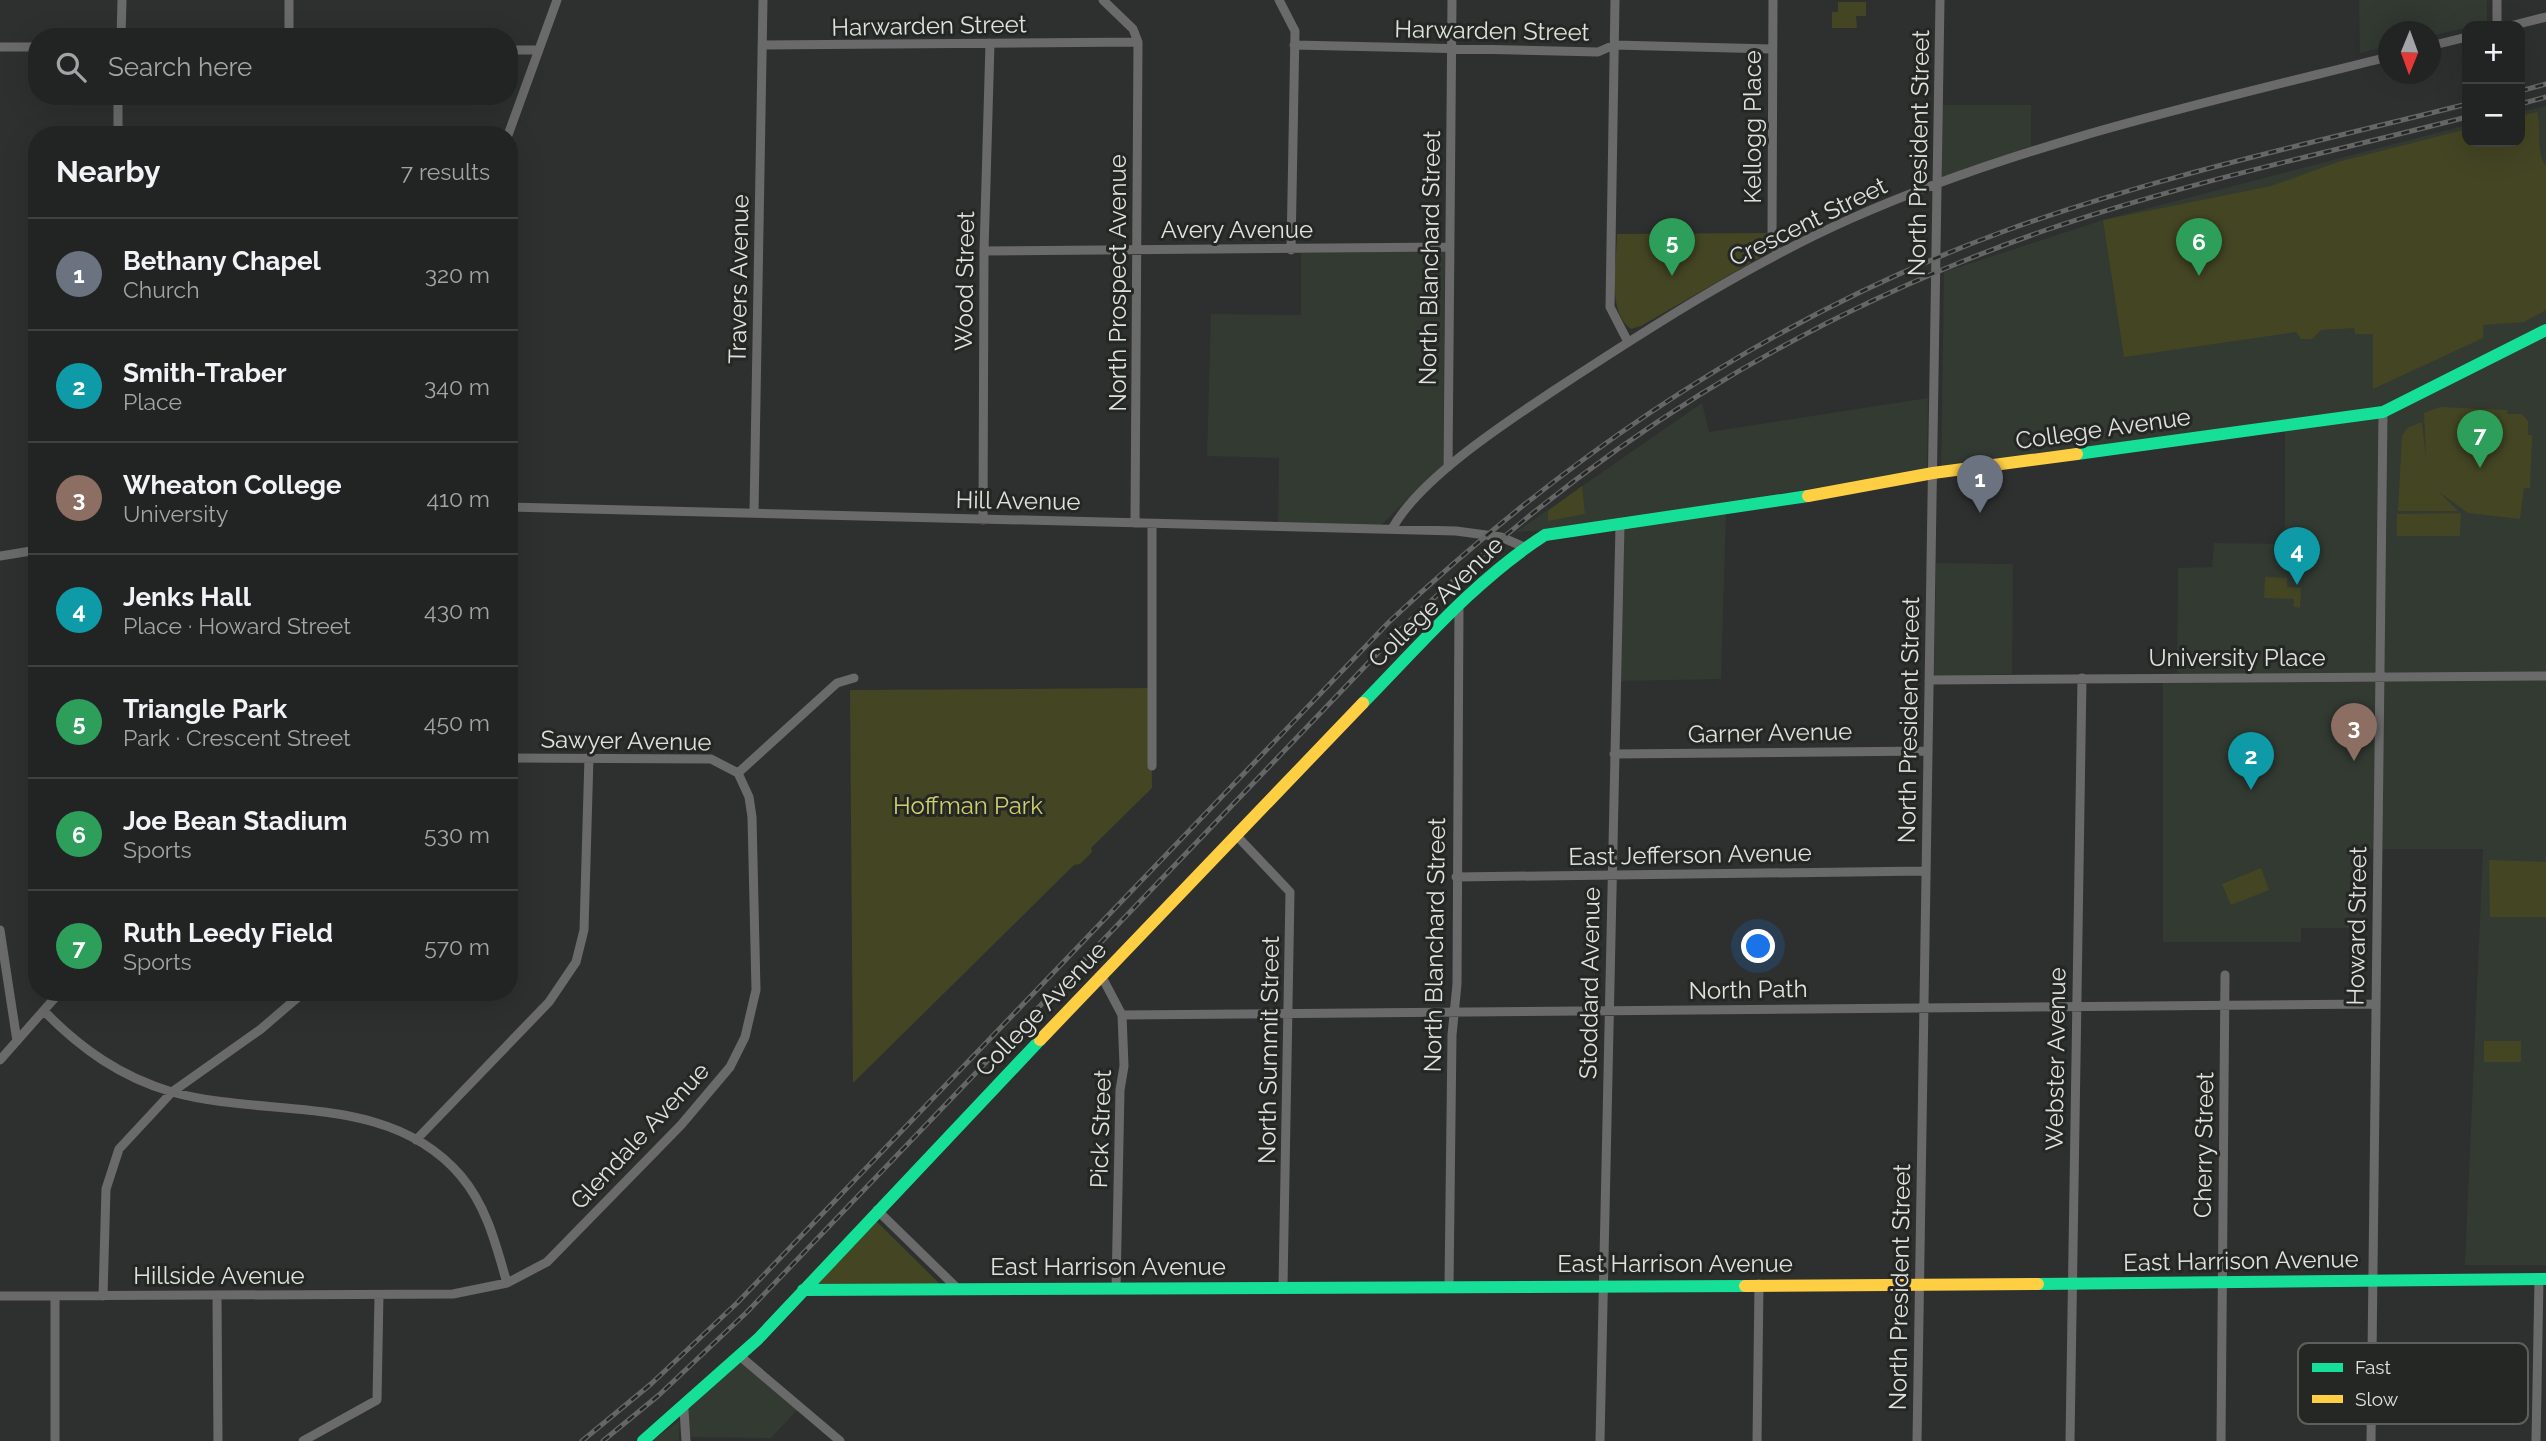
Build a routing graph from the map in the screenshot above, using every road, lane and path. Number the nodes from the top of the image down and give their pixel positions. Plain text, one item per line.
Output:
1 (122, 0) edge
2 (289, 0) edge
3 (557, 0) edge
4 (763, 0) edge
5 (1103, 0) edge
6 (1279, 0) edge
7 (1452, 0) edge
8 (1615, 0) edge
9 (1773, 0) edge
10 (1940, 0) edge
11 (2497, 0) edge
12 (2546, 17) edge
13 (2497, 21) edge
14 (2525, 22) edge
15 (121, 28) edge
16 (289, 28) edge
17 (2462, 38) edge
18 (1138, 42) junction
19 (990, 43) junction
20 (2441, 44) edge
21 (762, 45) junction
22 (1614, 45) junction
23 (1294, 46) junction
24 (0, 47) edge
25 (28, 47) edge
26 (1453, 49) junction
27 (1772, 49) junction
28 (518, 50) edge
29 (538, 50) junction
30 (2378, 60) edge
31 (118, 105) edge
32 (118, 126) edge
33 (511, 126) edge
34 (1938, 185) junction
35 (1449, 247) junction
36 (1139, 250) junction
37 (1291, 250) junction
38 (984, 251) junction
39 (1777, 254) junction
40 (2546, 330) edge
41 (1628, 342) junction
42 (2383, 412) junction
43 (1448, 467) junction
44 (1933, 473) junction
45 (518, 507) edge
46 (754, 513) junction
47 (983, 520) junction
48 (1135, 523) junction
49 (1152, 524) junction
50 (1620, 525) junction
51 (1392, 529) junction
52 (1524, 547) junction
53 (28, 551) edge
54 (0, 556) edge
55 (1459, 604) junction
56 (2546, 676) edge
57 (2380, 677) junction
58 (854, 678) dead end
59 (2082, 678) junction
60 (1929, 680) junction
61 (1927, 751) junction
62 (1614, 754) junction
63 (589, 757) junction
64 (518, 758) edge
65 (1152, 766) dead end
66 (738, 773) junction
67 (1236, 835) junction
68 (1925, 872) junction
69 (1612, 876) junction
70 (1456, 877) junction
71 (0, 930) edge
72 (2, 956) edge
73 (2225, 975) dead end
74 (1102, 977) junction
75 (53, 1001) edge
76 (294, 1001) edge
77 (2375, 1004) junction
78 (2225, 1005) junction
79 (2076, 1007) junction
80 (1923, 1008) junction
81 (44, 1011) junction
82 (1454, 1011) junction
83 (1609, 1011) junction
84 (1288, 1013) junction
85 (1122, 1015) junction
86 (17, 1041) junction
87 (0, 1060) edge
88 (172, 1092) junction
89 (416, 1140) junction
90 (877, 1210) junction
91 (2542, 1279) edge
92 (2374, 1280) junction
93 (2224, 1281) junction
94 (507, 1283) junction
95 (1759, 1284) junction
96 (1919, 1284) junction
97 (2073, 1284) junction
98 (1602, 1285) junction
99 (1449, 1286) junction
100 (1283, 1287) junction
101 (1116, 1288) junction
102 (958, 1289) junction
103 (803, 1290) junction
104 (438, 1294) joint
105 (379, 1295) junction
106 (0, 1296) edge
107 (55, 1296) junction
108 (103, 1296) junction
109 (217, 1296) junction
110 (2373, 1343) edge
111 (741, 1357) junction
112 (684, 1410) junction
113 (55, 1441) edge
114 (218, 1441) edge
115 (303, 1441) edge
116 (643, 1441) edge
117 (686, 1441) edge
118 (840, 1441) edge
119 (1600, 1441) edge
120 (1757, 1441) edge
121 (1917, 1441) edge
122 (2070, 1441) edge
123 (2221, 1441) edge
124 (2536, 1441) edge

1 - 15 street
2 - 16 street
3 - 29 street
4 - 21 street, Travers Avenue
5 - 18 street
6 - 23 street
7 - 26 street, North Blanchard Street
8 - 22 street
9 - 27 street, Kellogg Place
10 - 34 street, North President Street
11 - 13 street
12 - 14 street
17 - 20 street
18 - 19 street, Harwarden Street
18 - 36 street, North Prospect Avenue
19 - 21 street, Harwarden Street
19 - 38 street, Wood Street
21 - 46 street, Travers Avenue
22 - 26 street, Harwarden Street
22 - 27 street, Harwarden Street
22 - 41 street
23 - 26 street, Harwarden Street
23 - 37 street
24 - 25 street
26 - 35 street, North Blanchard Street
27 - 39 street, Kellogg Place
28 - 29 street
29 - 33 street
30 - 34 street, Crescent Street
31 - 32 street
34 - 39 street, Crescent Street
34 - 44 street, North President Street
35 - 37 street, Avery Avenue
35 - 43 street, North Blanchard Street
36 - 37 street, Avery Avenue
36 - 38 street, Avery Avenue
36 - 48 street, North Prospect Avenue
38 - 47 street, Wood Street
39 - 41 street, Crescent Street
40 - 42 street, College Avenue
41 - 43 street, Crescent Street
42 - 44 street, College Avenue
42 - 57 street, Howard Street
43 - 51 street, Crescent Street
44 - 50 street, College Avenue
44 - 60 street, North President Street
45 - 46 street, Hill Avenue
46 - 47 street, Hill Avenue
47 - 48 street, Hill Avenue
48 - 49 street, Hill Avenue
49 - 51 street, Hill Avenue
49 - 65 street
50 - 52 street, College Avenue
50 - 62 street, Stoddard Avenue
51 - 52 street, Hill Avenue
52 - 55 street, College Avenue
53 - 54 street
55 - 67 street, College Avenue
55 - 70 street, North Blanchard Street
56 - 57 street, University Place
57 - 59 street, University Place
57 - 77 street, Howard Street
58 - 66 street
59 - 60 street, University Place
59 - 79 street, Webster Avenue
60 - 61 street, North President Street
61 - 62 street, Garner Avenue
61 - 68 street, North President Street
62 - 69 street, Stoddard Avenue
63 - 64 street, Sawyer Avenue
63 - 66 street, Sawyer Avenue
63 - 89 street
66 - 94 street, Glendale Avenue
67 - 74 street, College Avenue
67 - 84 street, North Summit Street
68 - 69 street, East Jefferson Avenue
68 - 80 street, North President Street
69 - 70 street, East Jefferson Avenue
69 - 83 street, Stoddard Avenue
70 - 82 street, North Blanchard Street
71 - 72 street
72 - 86 street
73 - 78 street, Cherry Street
74 - 85 street, Pick Street
74 - 90 street, College Avenue
75 - 81 street
76 - 88 street
77 - 78 street, North Path
77 - 92 street, Howard Street
78 - 79 street, North Path
78 - 93 street, Cherry Street
79 - 80 street, North Path
79 - 97 street, Webster Avenue
80 - 83 street, North Path
80 - 96 street, North President Street
81 - 86 street
81 - 88 street
82 - 83 street, North Path
82 - 84 street, North Path
82 - 99 street, North Blanchard Street
83 - 98 street, Stoddard Avenue
84 - 85 street, North Path
84 - 100 street, North Summit Street
85 - 101 street, Pick Street
86 - 87 street
88 - 89 street
88 - 108 street
89 - 94 street
90 - 102 street
90 - 103 street, College Avenue
91 - 92 street, East Harrison Avenue
91 - 124 street
92 - 93 street, East Harrison Avenue
92 - 110 street, Howard Street
93 - 97 street, East Harrison Avenue
93 - 123 street, Cherry Street
94 - 104 street, Glendale Avenue
95 - 96 street, East Harrison Avenue
95 - 98 street, East Harrison Avenue
95 - 120 street
96 - 97 street, East Harrison Avenue
96 - 121 street, North President Street
97 - 122 street, Webster Avenue
98 - 99 street, East Harrison Avenue
98 - 119 street, Stoddard Avenue
99 - 100 street, East Harrison Avenue
100 - 101 street, East Harrison Avenue
101 - 102 street, East Harrison Avenue
102 - 103 street, East Harrison Avenue
103 - 111 street, College Avenue
104 - 105 street, Hillside Avenue
105 - 109 street, Hillside Avenue
105 - 115 street
106 - 107 street, Hillside Avenue
107 - 108 street, Hillside Avenue
107 - 113 street
108 - 109 street, Hillside Avenue
109 - 114 street
111 - 112 street, College Avenue
111 - 118 street
112 - 116 street, College Avenue
112 - 117 street

